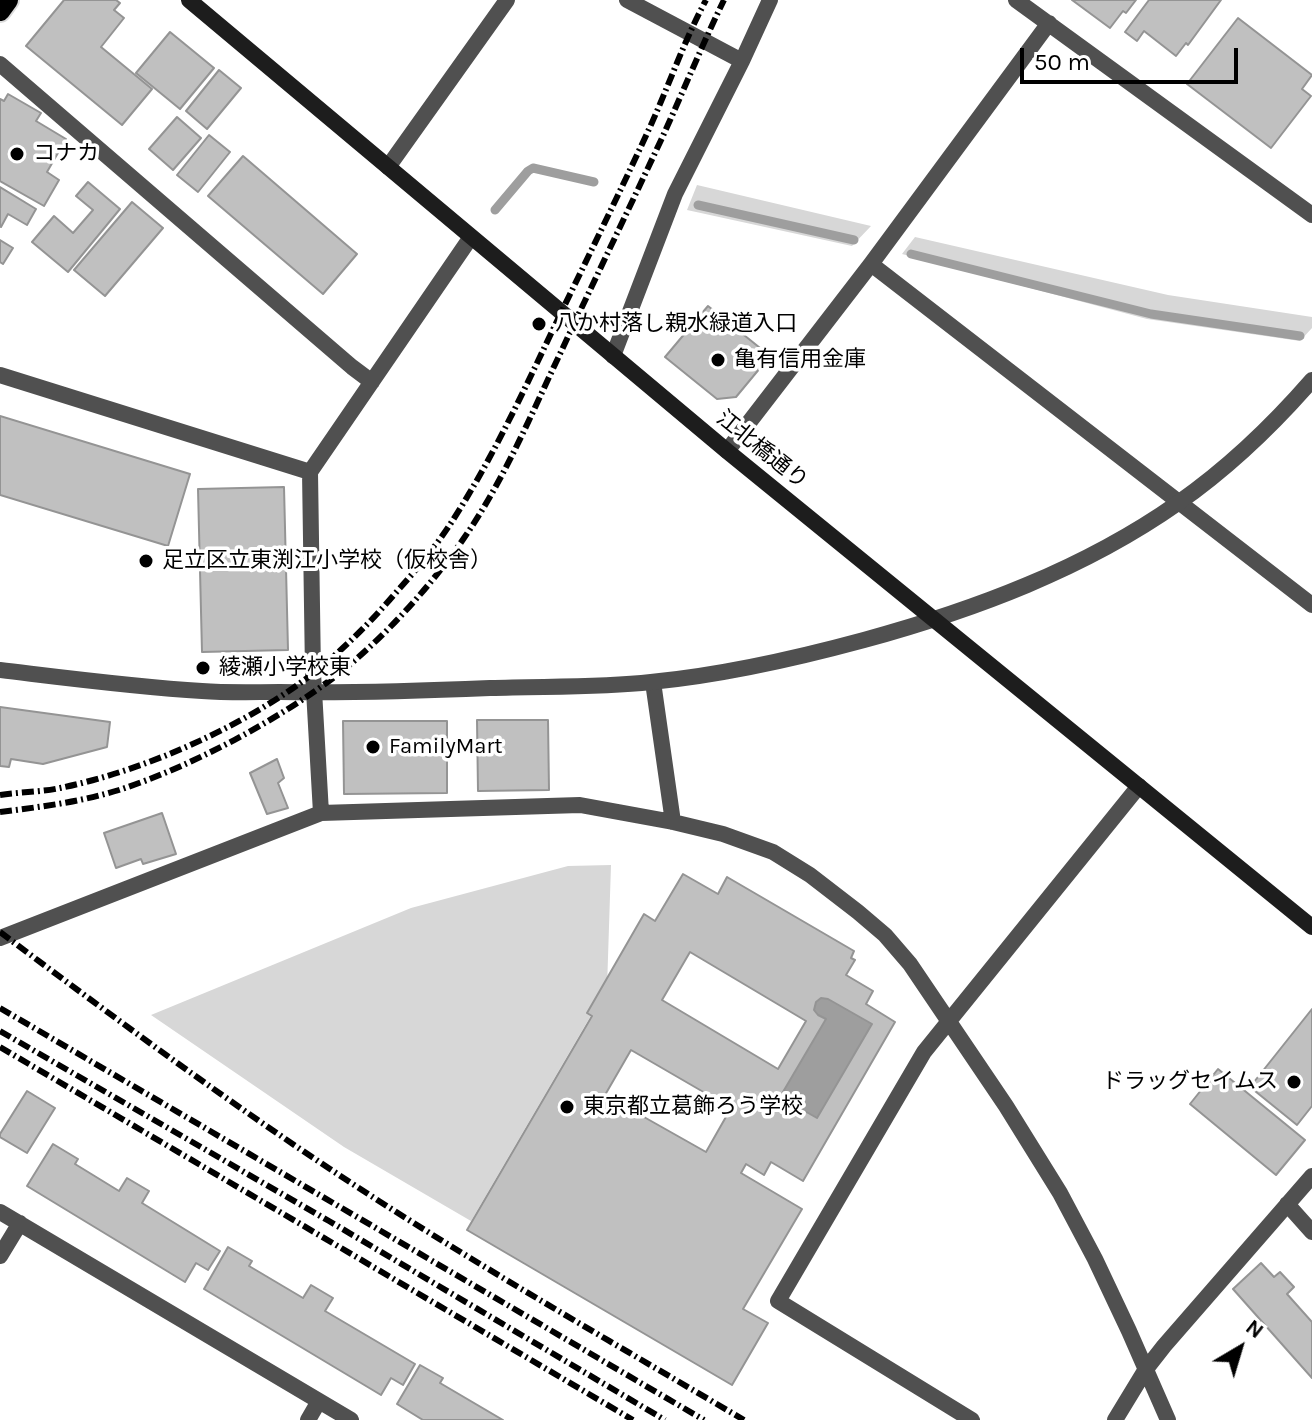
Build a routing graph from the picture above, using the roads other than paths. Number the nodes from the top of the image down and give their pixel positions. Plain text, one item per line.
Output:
1 (8, 0) edge
2 (189, 0) edge
3 (507, 0) edge
4 (627, 0) edge
5 (770, 0) edge
6 (1016, 0) edge
7 (0, 11) edge
8 (1049, 23) junction
9 (742, 61) junction
10 (0, 64) edge
11 (388, 167) junction
12 (1312, 215) edge
13 (471, 237) junction
14 (871, 264) junction
15 (613, 356) junction
16 (0, 375) edge
17 (1312, 380) edge
18 (372, 382) junction
19 (727, 451) junction
20 (310, 472) junction
21 (1179, 502) junction
22 (1312, 605) edge
23 (934, 620) junction
24 (0, 670) edge
25 (653, 682) junction
26 (314, 693) junction
27 (1139, 786) junction
28 (321, 813) junction
29 (673, 822) junction
30 (1312, 927) edge
31 (0, 938) edge
32 (948, 1021) junction
33 (1312, 1176) edge
34 (1287, 1204) junction
35 (0, 1212) edge
36 (20, 1223) junction
37 (1312, 1232) edge
38 (0, 1256) edge
39 (1146, 1369) junction
40 (319, 1401) junction
41 (308, 1420) edge
42 (351, 1420) edge
43 (972, 1420) edge
44 (1115, 1420) edge
45 (1168, 1420) edge

1 - 7 main road
2 - 11 main road, 江北橋通り
3 - 11 street
4 - 9 street
5 - 9 street
6 - 8 street
8 - 12 street
8 - 14 street
9 - 15 street
10 - 18 street
11 - 13 main road, 江北橋通り
13 - 15 main road, 江北橋通り
13 - 18 street
14 - 19 street
14 - 21 street
15 - 19 main road, 江北橋通り
16 - 20 street
17 - 21 street
18 - 20 street
19 - 23 main road, 江北橋通り
20 - 26 street
21 - 22 street
21 - 23 street
23 - 25 street
23 - 27 main road, 江北橋通り
24 - 26 street
25 - 26 street
25 - 29 street
26 - 28 street
27 - 30 main road, 江北橋通り
27 - 32 street
28 - 29 street
28 - 31 street
29 - 32 street
32 - 39 street
32 - 43 street
33 - 34 street
34 - 37 street
34 - 39 street
35 - 36 street
36 - 38 street
36 - 40 street
39 - 44 street
39 - 45 street
40 - 41 street
40 - 42 street

